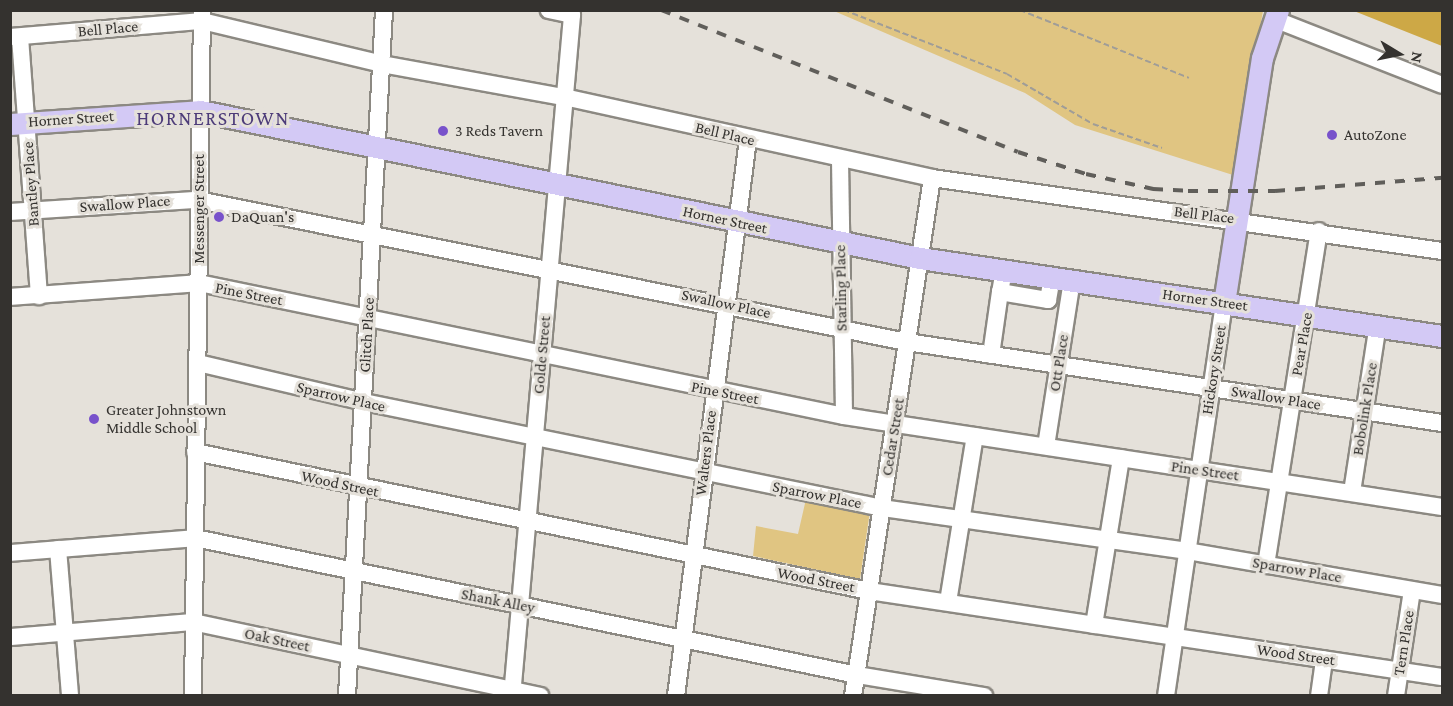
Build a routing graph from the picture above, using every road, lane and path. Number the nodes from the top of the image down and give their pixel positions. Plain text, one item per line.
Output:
1 (384, 10) edge
2 (549, 10) edge
3 (844, 10) edge
4 (1020, 10) edge
5 (1276, 15) edge
6 (202, 16) edge
7 (15, 37) edge
8 (382, 64) junction
9 (1189, 78) dead end
10 (1443, 85) edge
11 (564, 98) junction
12 (200, 111) junction
13 (18, 123) edge
14 (748, 139) junction
15 (377, 147) junction
16 (1162, 148) dead end
17 (840, 159) junction
18 (932, 178) junction
19 (557, 184) junction
20 (198, 200) junction
21 (33, 210) junction
22 (10, 212) edge
23 (1236, 219) junction
24 (738, 223) junction
25 (1319, 231) junction
26 (372, 234) junction
27 (840, 243) junction
28 (1443, 251) edge
29 (920, 258) junction
30 (549, 268) junction
31 (1004, 270) junction
32 (1062, 279) junction
33 (199, 284) junction
34 (1000, 292) junction
35 (39, 296) junction
36 (10, 297) edge
37 (725, 303) junction
38 (1224, 303) junction
39 (1307, 315) junction
40 (368, 318) junction
41 (1378, 326) junction
42 (841, 328) junction
43 (1443, 336) edge
44 (907, 342) junction
45 (542, 354) junction
46 (991, 356) junction
47 (198, 363) junction
48 (1059, 366) junction
49 (1211, 388) junction
50 (715, 391) junction
51 (1292, 401) junction
52 (364, 402) junction
53 (1365, 411) junction
54 (844, 416) junction
55 (1443, 423) edge
56 (895, 425) junction
57 (534, 436) junction
58 (975, 436) junction
59 (1046, 446) junction
60 (195, 452) junction
61 (1120, 458) junction
62 (1199, 470) junction
63 (704, 472) junction
64 (1280, 482) junction
65 (358, 488) junction
66 (1352, 492) junction
67 (1443, 507) edge
68 (882, 508) junction
69 (962, 519) junction
70 (527, 522) junction
71 (195, 538) junction
72 (1108, 540) junction
73 (58, 549) junction
74 (1187, 551) junction
75 (10, 553) edge
76 (694, 555) junction
77 (1266, 565) junction
78 (353, 573) junction
79 (1412, 590) junction
80 (869, 591) junction
81 (1443, 596) edge
82 (948, 602) junction
83 (520, 605) junction
84 (193, 622) junction
85 (1094, 625) junction
86 (64, 633) junction
87 (10, 637) edge
88 (1174, 637) junction
89 (684, 639) junction
90 (350, 656) junction
91 (1324, 659) junction
92 (1399, 670) junction
93 (856, 675) junction
94 (1443, 676) edge
95 (935, 692) edge
96 (512, 693) edge
97 (70, 696) edge
98 (193, 696) edge
99 (347, 696) edge
100 (540, 696) edge
101 (676, 696) edge
102 (853, 696) edge
103 (984, 696) edge
104 (1166, 696) edge
105 (1319, 696) edge
106 (1396, 696) edge

1 - 8 street, Glitch Place
2 - 11 street, Golde Street
3 - 16 path
4 - 9 path
5 - 10 street
5 - 23 main road, Hickory Street
6 - 7 street, Bell Place
6 - 8 street, Bell Place
6 - 12 street, Messenger Street
7 - 13 street, Bantley Place
8 - 11 street, Bell Place
8 - 15 street, Glitch Place
11 - 14 street, Bell Place
11 - 19 street, Golde Street
12 - 13 main road, Horner Street
12 - 15 main road, Horner Street
12 - 20 street, Messenger Street
13 - 21 street, Bantley Place
14 - 17 street, Bell Place
14 - 24 street, Walters Place
15 - 19 main road, Horner Street
15 - 26 street, Glitch Place
17 - 18 street, Bell Place
17 - 27 street, Starling Place
18 - 23 street, Bell Place
18 - 29 street, Cedar Street
19 - 24 main road, Horner Street
19 - 30 street, Golde Street
20 - 21 street, Swallow Place
20 - 26 street, Swallow Place
20 - 33 street, Messenger Street
21 - 22 street, Swallow Place
21 - 35 street, Bantley Place
23 - 25 street, Bell Place
23 - 38 main road, Hickory Street
24 - 27 main road, Horner Street
24 - 37 street, Walters Place
25 - 28 street, Bell Place
25 - 39 street, Pear Place
26 - 30 street, Swallow Place
26 - 40 street, Glitch Place
27 - 29 main road, Horner Street
27 - 42 street, Starling Place
29 - 31 main road, Horner Street
29 - 44 street, Cedar Street
30 - 37 street, Swallow Place
30 - 45 street, Golde Street
31 - 32 main road, Horner Street
31 - 34 street
32 - 34 street
32 - 38 main road, Horner Street
32 - 48 street, Ott Place
33 - 35 street, Pine Street
33 - 40 street, Pine Street
33 - 47 street, Messenger Street
34 - 46 street
35 - 36 street, Pine Street
37 - 42 street, Swallow Place
37 - 50 street, Walters Place
38 - 39 main road, Horner Street
38 - 49 street, Hickory Street
39 - 41 main road, Horner Street
39 - 51 street, Pear Place
40 - 45 street, Pine Street
40 - 52 street, Glitch Place
41 - 43 main road, Horner Street
41 - 53 street, Bobolink Place
42 - 44 street, Swallow Place
42 - 54 street, Starling Place
44 - 46 street, Swallow Place
44 - 56 street, Cedar Street
45 - 50 street, Pine Street
45 - 57 street, Golde Street
46 - 48 street, Swallow Place
47 - 52 street, Sparrow Place
47 - 60 street, Messenger Street
48 - 49 street, Swallow Place
48 - 59 street, Ott Place
49 - 51 street, Swallow Place
49 - 62 street, Hickory Street
50 - 54 street, Pine Street
50 - 63 street, Walters Place
51 - 53 street, Swallow Place
51 - 64 street, Pear Place
52 - 57 street, Sparrow Place
52 - 65 street, Glitch Place
53 - 55 street, Swallow Place
53 - 66 street, Bobolink Place
54 - 56 street, Pine Street
56 - 58 street, Pine Street
56 - 68 street, Cedar Street
57 - 63 street, Sparrow Place
57 - 70 street, Golde Street
58 - 59 street, Pine Street
58 - 69 street
59 - 61 street, Pine Street
60 - 65 street, Wood Street
60 - 71 street, Messenger Street
61 - 62 street, Pine Street
61 - 72 street
62 - 64 street, Pine Street
62 - 74 street, Hickory Street
63 - 68 street, Sparrow Place
63 - 76 street, Walters Place
64 - 66 street, Pine Street
64 - 77 street, Pear Place
65 - 70 street, Wood Street
65 - 78 street, Glitch Place
66 - 67 street, Pine Street
68 - 69 street, Sparrow Place
68 - 80 street, Cedar Street
69 - 72 street, Sparrow Place
69 - 82 street
70 - 76 street, Wood Street
70 - 83 street, Golde Street
71 - 73 street, Shank Alley
71 - 78 street, Shank Alley
71 - 84 street, Messenger Street
72 - 74 street, Sparrow Place
72 - 85 street
73 - 75 street, Shank Alley
73 - 86 street
74 - 77 street, Sparrow Place
74 - 88 street, Hickory Street
76 - 80 street, Wood Street
76 - 89 street, Walters Place
77 - 79 street, Sparrow Place
78 - 83 street, Shank Alley
78 - 90 street, Glitch Place
79 - 81 street, Sparrow Place
79 - 92 street, Tern Place
80 - 82 street, Wood Street
80 - 93 street, Cedar Street
82 - 85 street, Wood Street
83 - 89 street, Shank Alley
83 - 96 street, Golde Street
84 - 86 street, Oak Street
84 - 90 street, Oak Street
84 - 98 street, Messenger Street
85 - 88 street, Wood Street
86 - 87 street, Oak Street
86 - 97 street
88 - 91 street, Wood Street
88 - 104 street, Hickory Street
89 - 93 street, Shank Alley
89 - 101 street, Walters Place
90 - 96 street, Oak Street
90 - 99 street, Glitch Place
91 - 92 street, Wood Street
91 - 105 street
92 - 94 street, Wood Street
92 - 106 street, Tern Place
93 - 95 street, Shank Alley
93 - 102 street, Cedar Street
95 - 103 street, Shank Alley
96 - 100 street, Oak Street

